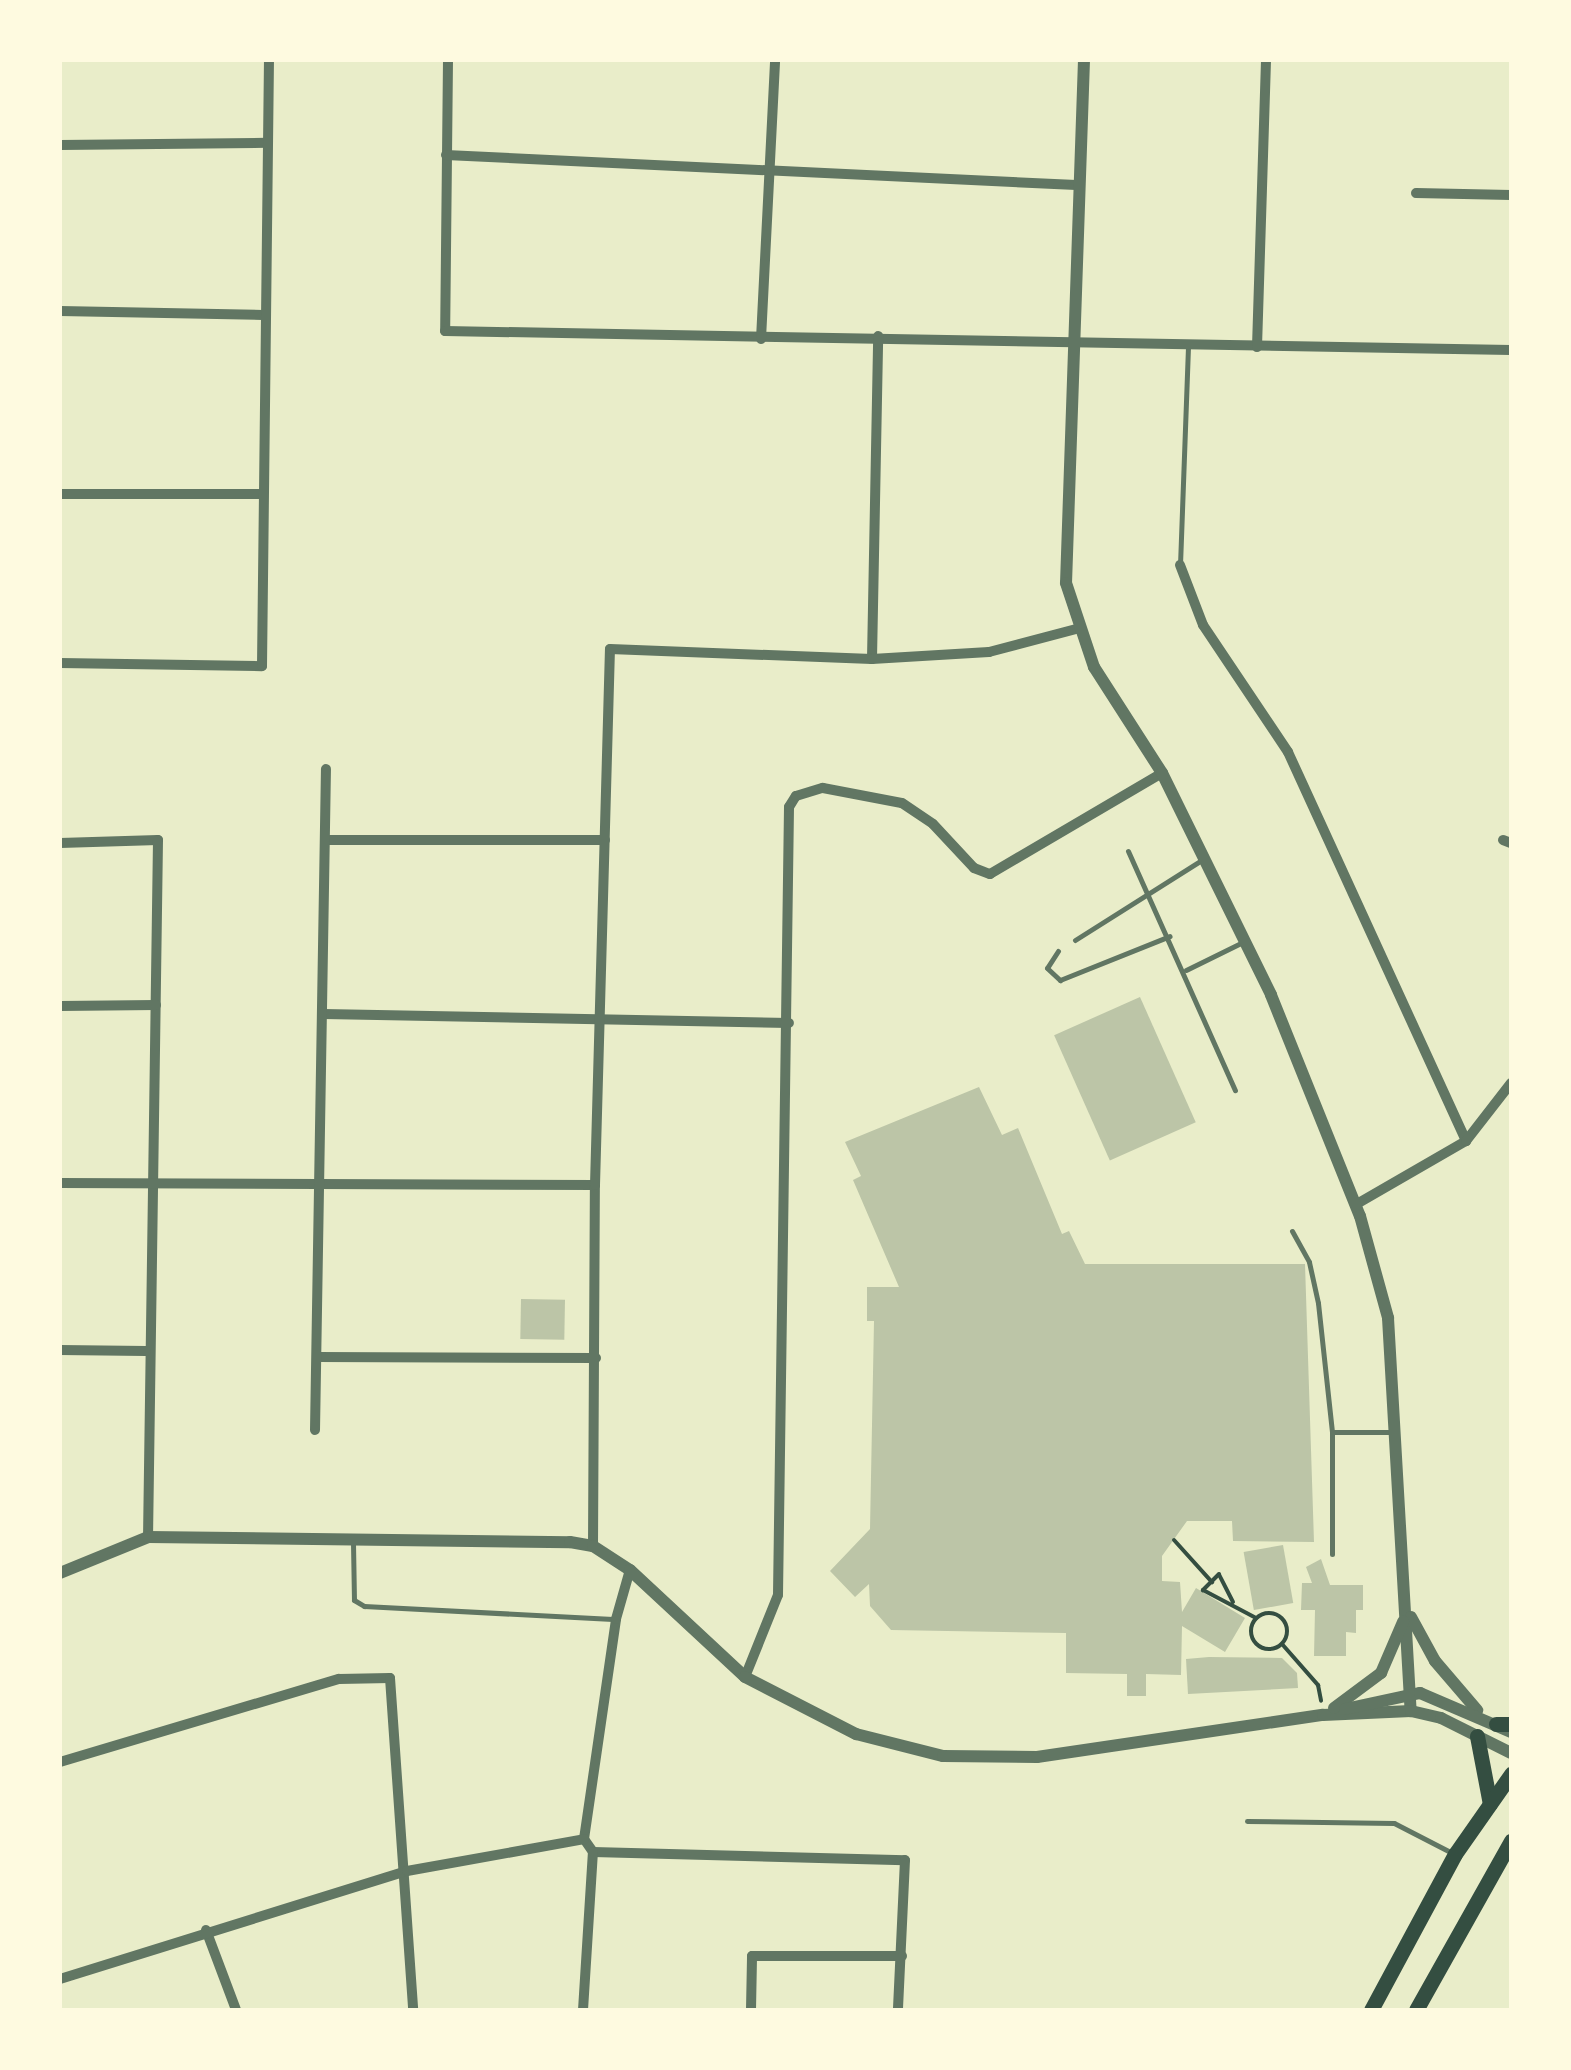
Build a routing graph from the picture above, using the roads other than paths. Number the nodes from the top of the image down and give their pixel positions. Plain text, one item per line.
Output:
1 (269, 60) edge
2 (448, 60) edge
3 (775, 60) edge
4 (1084, 60) edge
5 (1266, 60) edge
6 (267, 143) junction
7 (60, 145) edge
8 (446, 155) junction
9 (770, 169) junction
10 (1076, 185) junction
11 (1416, 192) dead end
12 (1511, 194) edge
13 (60, 312) edge
14 (263, 315) junction
15 (878, 336) junction
16 (760, 339) junction
17 (1073, 341) junction
18 (1188, 344) junction
19 (1257, 347) junction
20 (1511, 350) edge
21 (60, 494) edge
22 (263, 494) junction
23 (1180, 565) joint
24 (1080, 628) junction
25 (872, 659) junction
26 (60, 664) edge
27 (326, 770) dead end
28 (1162, 773) junction
29 (326, 840) junction
30 (605, 840) junction
31 (60, 844) edge
32 (1128, 852) dead end
33 (1205, 858) junction
34 (1149, 890) junction
35 (1170, 936) junction
36 (1076, 940) dead end
37 (1246, 940) junction
38 (1058, 952) dead end
39 (1186, 970) junction
40 (156, 1005) junction
41 (60, 1006) edge
42 (324, 1014) junction
43 (602, 1016) junction
44 (788, 1023) junction
45 (1511, 1083) edge
46 (1236, 1090) dead end
47 (1466, 1141) junction
48 (152, 1181) junction
49 (60, 1183) edge
50 (595, 1185) junction
51 (321, 1186) junction
52 (1355, 1205) junction
53 (1292, 1230) dead end
54 (60, 1350) edge
55 (146, 1351) junction
56 (317, 1357) junction
57 (596, 1358) junction
58 (315, 1430) dead end
59 (1332, 1432) junction
60 (1393, 1432) junction
61 (148, 1537) junction
62 (353, 1540) junction
63 (593, 1546) junction
64 (1332, 1554) dead end
65 (630, 1570) junction
66 (60, 1572) edge
67 (1407, 1605) junction
68 (616, 1619) junction
69 (745, 1677) junction
70 (1409, 1692) junction
71 (1410, 1712) junction
72 (1323, 1715) junction
73 (1481, 1715) junction
74 (1506, 1727) edge
75 (1478, 1736) junction
76 (1511, 1753) edge
77 (60, 1762) edge
78 (1511, 1774) edge
79 (1490, 1804) junction
80 (1248, 1821) dead end
81 (584, 1839) junction
82 (1511, 1842) edge
83 (593, 1852) junction
84 (1455, 1854) junction
85 (1511, 1854) edge
86 (408, 1871) junction
87 (1490, 1872) junction
88 (206, 1930) junction
89 (902, 1956) junction
90 (60, 1979) edge
91 (236, 2010) edge
92 (413, 2010) edge
93 (583, 2010) edge
94 (751, 2010) edge
95 (898, 2010) edge
96 (1370, 2010) edge
97 (1416, 2010) edge

1 - 6 street
2 - 8 street
3 - 9 street
4 - 10 street
5 - 19 street
6 - 7 street
6 - 14 street
8 - 9 street
8 - 16 street
9 - 10 street
9 - 16 street
10 - 17 street
11 - 12 street
13 - 14 street
14 - 22 street
15 - 16 street
15 - 17 street
15 - 25 street
17 - 18 street
17 - 24 street
18 - 19 street
18 - 23 lane
19 - 20 street
21 - 22 street
22 - 26 street
23 - 47 street
24 - 25 street
24 - 28 street
25 - 30 street
27 - 29 street
28 - 33 street
28 - 44 street
29 - 30 street
29 - 42 street
30 - 43 street
31 - 40 street
32 - 34 lane
33 - 34 lane
33 - 37 street
34 - 35 lane
34 - 36 lane
35 - 38 lane
35 - 39 lane
37 - 39 lane
37 - 52 street
39 - 46 lane
40 - 41 street
40 - 48 street
42 - 43 street
42 - 51 street
43 - 44 street
43 - 50 street
44 - 69 street
45 - 47 street
47 - 52 street
48 - 49 street
48 - 51 street
48 - 55 street
50 - 51 street
50 - 57 street
51 - 56 street
52 - 60 street
53 - 59 lane
54 - 55 street
55 - 61 street
56 - 57 street
56 - 58 street
57 - 63 street
59 - 60 lane
59 - 64 lane
60 - 67 street
61 - 62 street
61 - 66 street
62 - 63 street
62 - 68 lane
63 - 65 street
65 - 68 street
65 - 69 street
67 - 70 street
67 - 72 street
67 - 73 street
68 - 81 street
69 - 72 street
70 - 71 street
70 - 72 street
70 - 73 street
71 - 72 street
71 - 75 street
73 - 74 street
75 - 76 street
75 - 79 main road
77 - 86 street
78 - 79 main road
79 - 84 main road
80 - 84 lane
81 - 83 street
81 - 86 street
82 - 87 main road
83 - 89 street
83 - 93 street
84 - 96 main road
85 - 87 main road
86 - 88 street
86 - 92 street
87 - 97 main road
88 - 90 street
88 - 91 street
89 - 94 street
89 - 95 street

